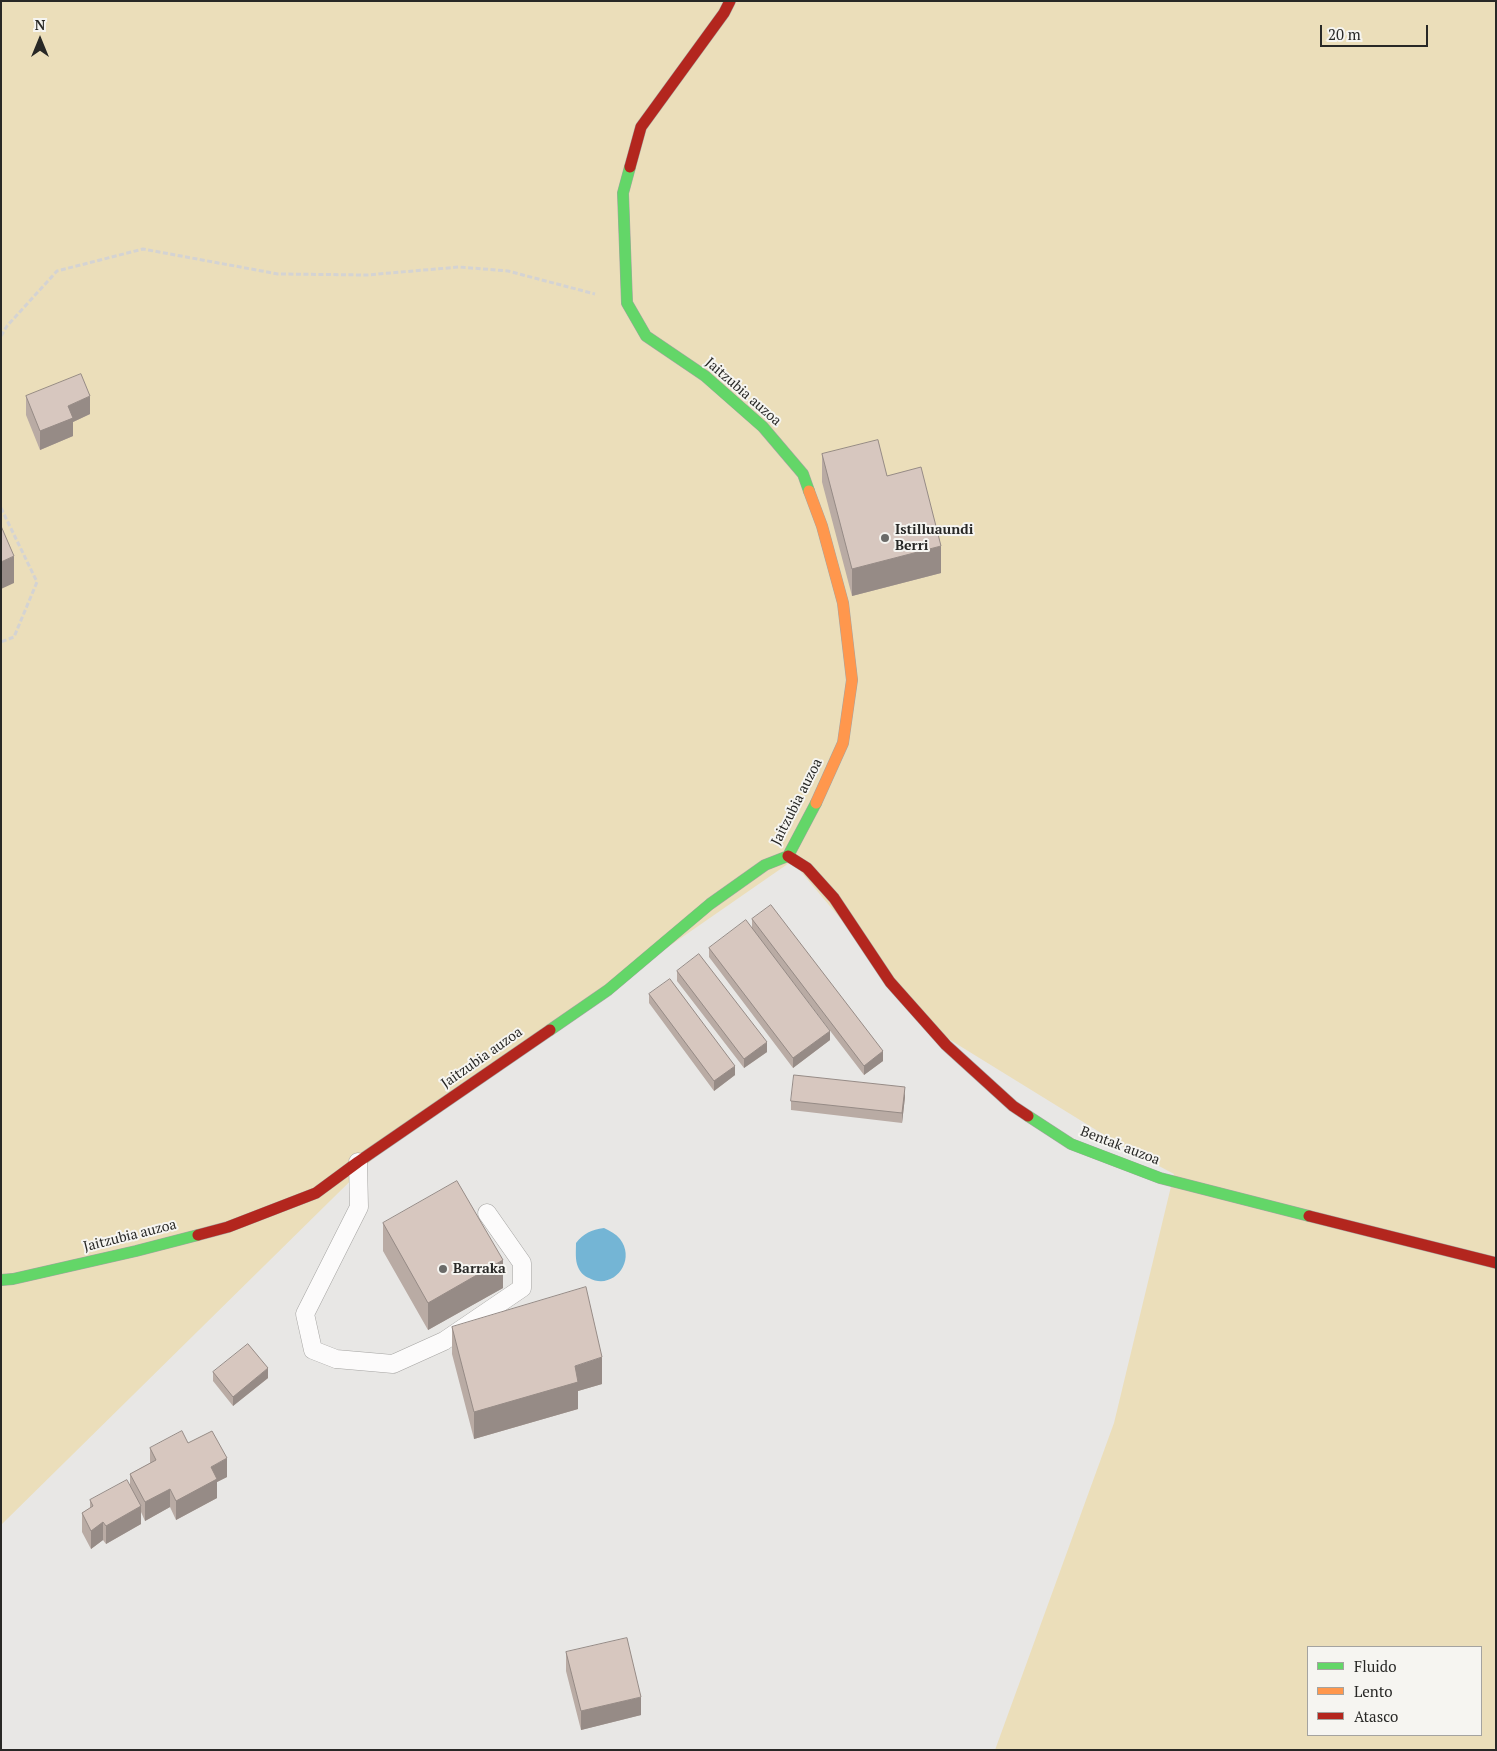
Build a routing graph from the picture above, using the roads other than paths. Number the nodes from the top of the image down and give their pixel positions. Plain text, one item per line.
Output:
1 (730, 1) edge
2 (788, 856) junction
3 (358, 1162) junction
4 (487, 1213) dead end
5 (1496, 1262) edge
6 (1, 1280) edge

1 - 2 street, Jaitzubia auzoa
2 - 3 street, Jaitzubia auzoa
2 - 5 street, Bentak auzoa
3 - 4 lane
3 - 6 street, Jaitzubia auzoa

